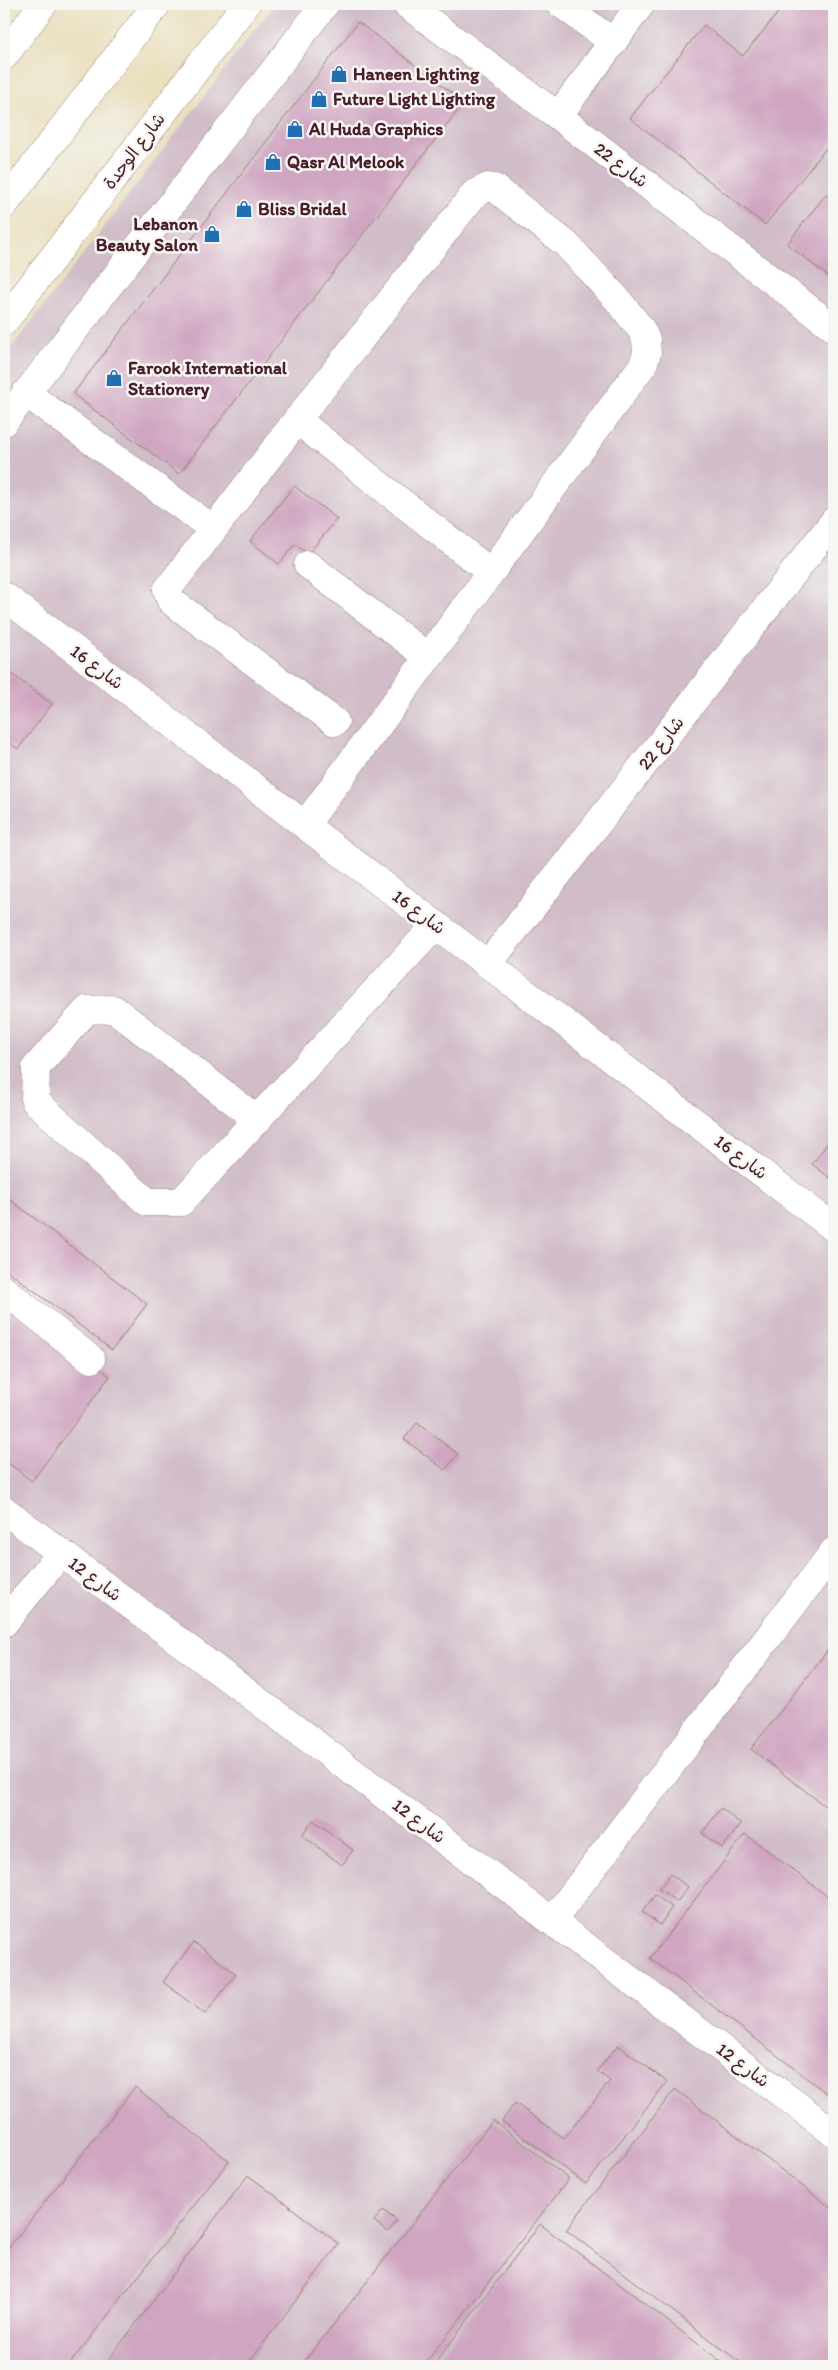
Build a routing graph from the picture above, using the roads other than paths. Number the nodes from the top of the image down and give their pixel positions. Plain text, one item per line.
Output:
1 (43, 4) edge
2 (157, 4) edge
3 (246, 4) edge
4 (325, 4) edge
5 (406, 4) edge
6 (561, 4) edge
7 (641, 4) edge
8 (613, 42) junction
9 (4, 56) edge
10 (558, 116) junction
11 (4, 205) edge
12 (4, 322) edge
13 (834, 328) edge
14 (26, 393) junction
15 (297, 420) junction
16 (4, 422) edge
17 (834, 521) edge
18 (213, 529) junction
19 (308, 565) dead end
20 (490, 572) junction
21 (4, 596) edge
22 (428, 657) junction
23 (335, 722) dead end
24 (305, 825) junction
25 (436, 925) junction
26 (488, 964) junction
27 (258, 1120) junction
28 (834, 1228) edge
29 (4, 1290) edge
30 (91, 1358) dead end
31 (4, 1510) edge
32 (834, 1551) edge
33 (61, 1553) junction
34 (4, 1623) edge
35 (552, 1920) junction
36 (834, 2134) edge

1 - 9 main road
2 - 11 main road
3 - 12 main road, شارع الوحدة
4 - 14 main road
5 - 10 main road, شارع 22
6 - 8 main road
7 - 8 main road
8 - 10 main road
10 - 13 main road, شارع 22
14 - 16 main road
14 - 18 main road
15 - 18 main road
15 - 20 main road
15 - 20 main road
17 - 26 main road, شارع 22
18 - 23 main road
19 - 22 main road
20 - 22 main road
21 - 24 main road, شارع 16
22 - 24 main road
24 - 25 main road, شارع 16
25 - 26 main road, شارع 16
25 - 27 main road
26 - 28 main road, شارع 16
27 - 27 main road
29 - 30 main road
31 - 33 main road, شارع 12
32 - 35 main road
33 - 34 main road
33 - 35 main road, شارع 12
35 - 36 main road, شارع 12

